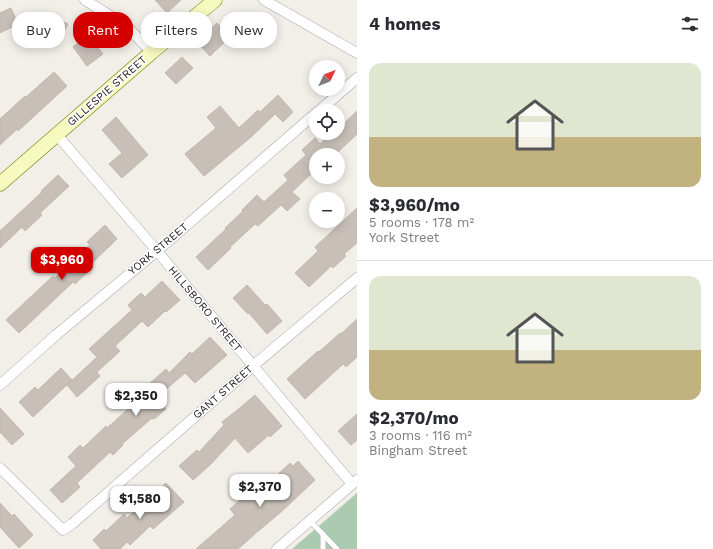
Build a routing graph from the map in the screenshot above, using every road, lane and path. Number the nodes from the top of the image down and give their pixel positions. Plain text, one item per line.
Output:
1 (85, 0) edge
2 (215, 0) edge
3 (264, 0) edge
4 (152, 52) junction
5 (357, 53) edge
6 (357, 78) edge
7 (327, 104) edge
8 (309, 119) edge
9 (57, 135) junction
10 (0, 184) edge
11 (157, 251) junction
12 (357, 278) edge
13 (253, 366) junction
14 (0, 385) edge
15 (0, 468) edge
16 (355, 482) edge
17 (310, 521) junction
18 (323, 534) junction
19 (277, 549) edge
20 (323, 549) edge
21 (337, 549) edge

1 - 4 street
2 - 4 street, GILLESPIE STREET
3 - 5 street
4 - 9 street, GILLESPIE STREET
6 - 7 street
8 - 11 street, YORK STREET
9 - 10 street, GILLESPIE STREET
9 - 11 street, HILLSBORO STREET
11 - 13 street, HILLSBORO STREET
11 - 14 street, YORK STREET
12 - 13 street, GANT STREET
13 - 15 street, GANT STREET
13 - 16 street, HILLSBORO STREET
16 - 17 street
17 - 18 lane
17 - 19 street
18 - 20 lane
18 - 21 lane

